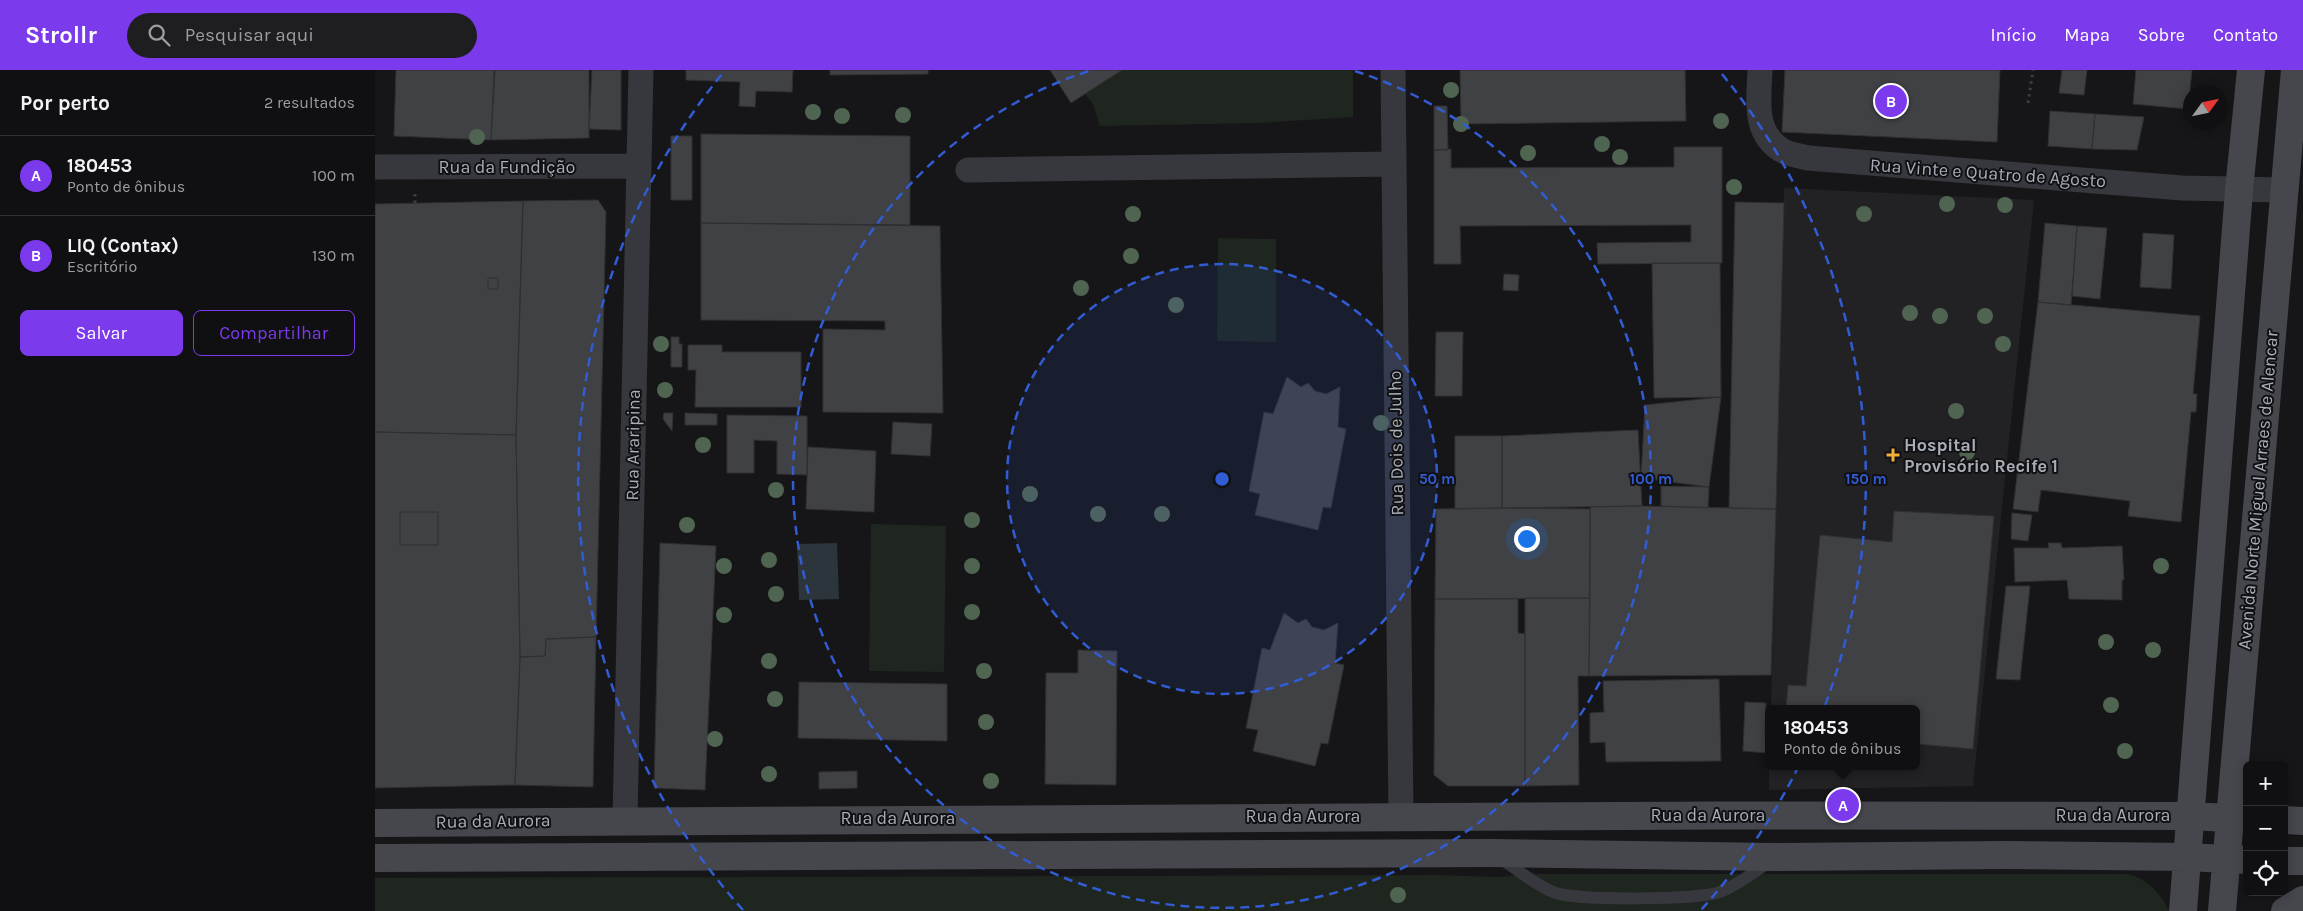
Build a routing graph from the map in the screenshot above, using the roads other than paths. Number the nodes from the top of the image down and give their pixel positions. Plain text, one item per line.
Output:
1 (641, 70) edge
2 (1393, 70) edge
3 (1760, 70) edge
4 (2251, 70) edge
5 (2295, 70) edge
6 (1393, 164) junction
7 (639, 166) junction
8 (375, 167) edge
9 (968, 170) dead end
10 (2239, 190) junction
11 (2283, 190) junction
12 (1401, 816) junction
13 (2190, 816) junction
14 (625, 819) junction
15 (2238, 819) edge
16 (2288, 820) edge
17 (2303, 821) edge
18 (375, 823) edge
19 (1493, 853) junction
20 (1776, 857) junction
21 (2187, 857) junction
22 (375, 858) edge
23 (2237, 860) edge
24 (2288, 861) edge
25 (2303, 862) edge
26 (2303, 900) edge
27 (2183, 911) edge
28 (2222, 911) edge
29 (2285, 911) edge

1 - 7 street, Rua Araripina
2 - 6 street, Rua Dois de Julho
3 - 10 street, Rua Vinte e Quatro de Agosto
4 - 10 main road
5 - 11 main road, Avenida Norte Miguel Arraes de Alencar
6 - 9 street
6 - 12 street, Rua Dois de Julho
7 - 8 street, Rua da Fundição
7 - 14 street, Rua Araripina
10 - 11 street, Rua Vinte e Quatro de Agosto
10 - 13 main road
11 - 15 main road, Avenida Norte Miguel Arraes de Alencar
12 - 13 main road, Rua da Aurora
12 - 14 main road, Rua da Aurora
13 - 15 main road, Rua da Aurora
13 - 21 main road
14 - 18 main road, Rua da Aurora
15 - 23 main road, Avenida Norte Miguel Arraes de Alencar
16 - 17 main road
19 - 20 main road, Rua da Aurora
19 - 20 lane
19 - 22 main road, Rua da Aurora
20 - 21 main road, Rua da Aurora
21 - 23 main road, Rua da Aurora
21 - 27 main road
23 - 28 main road, Avenida Norte Miguel Arraes de Alencar
24 - 25 main road
26 - 29 main road

